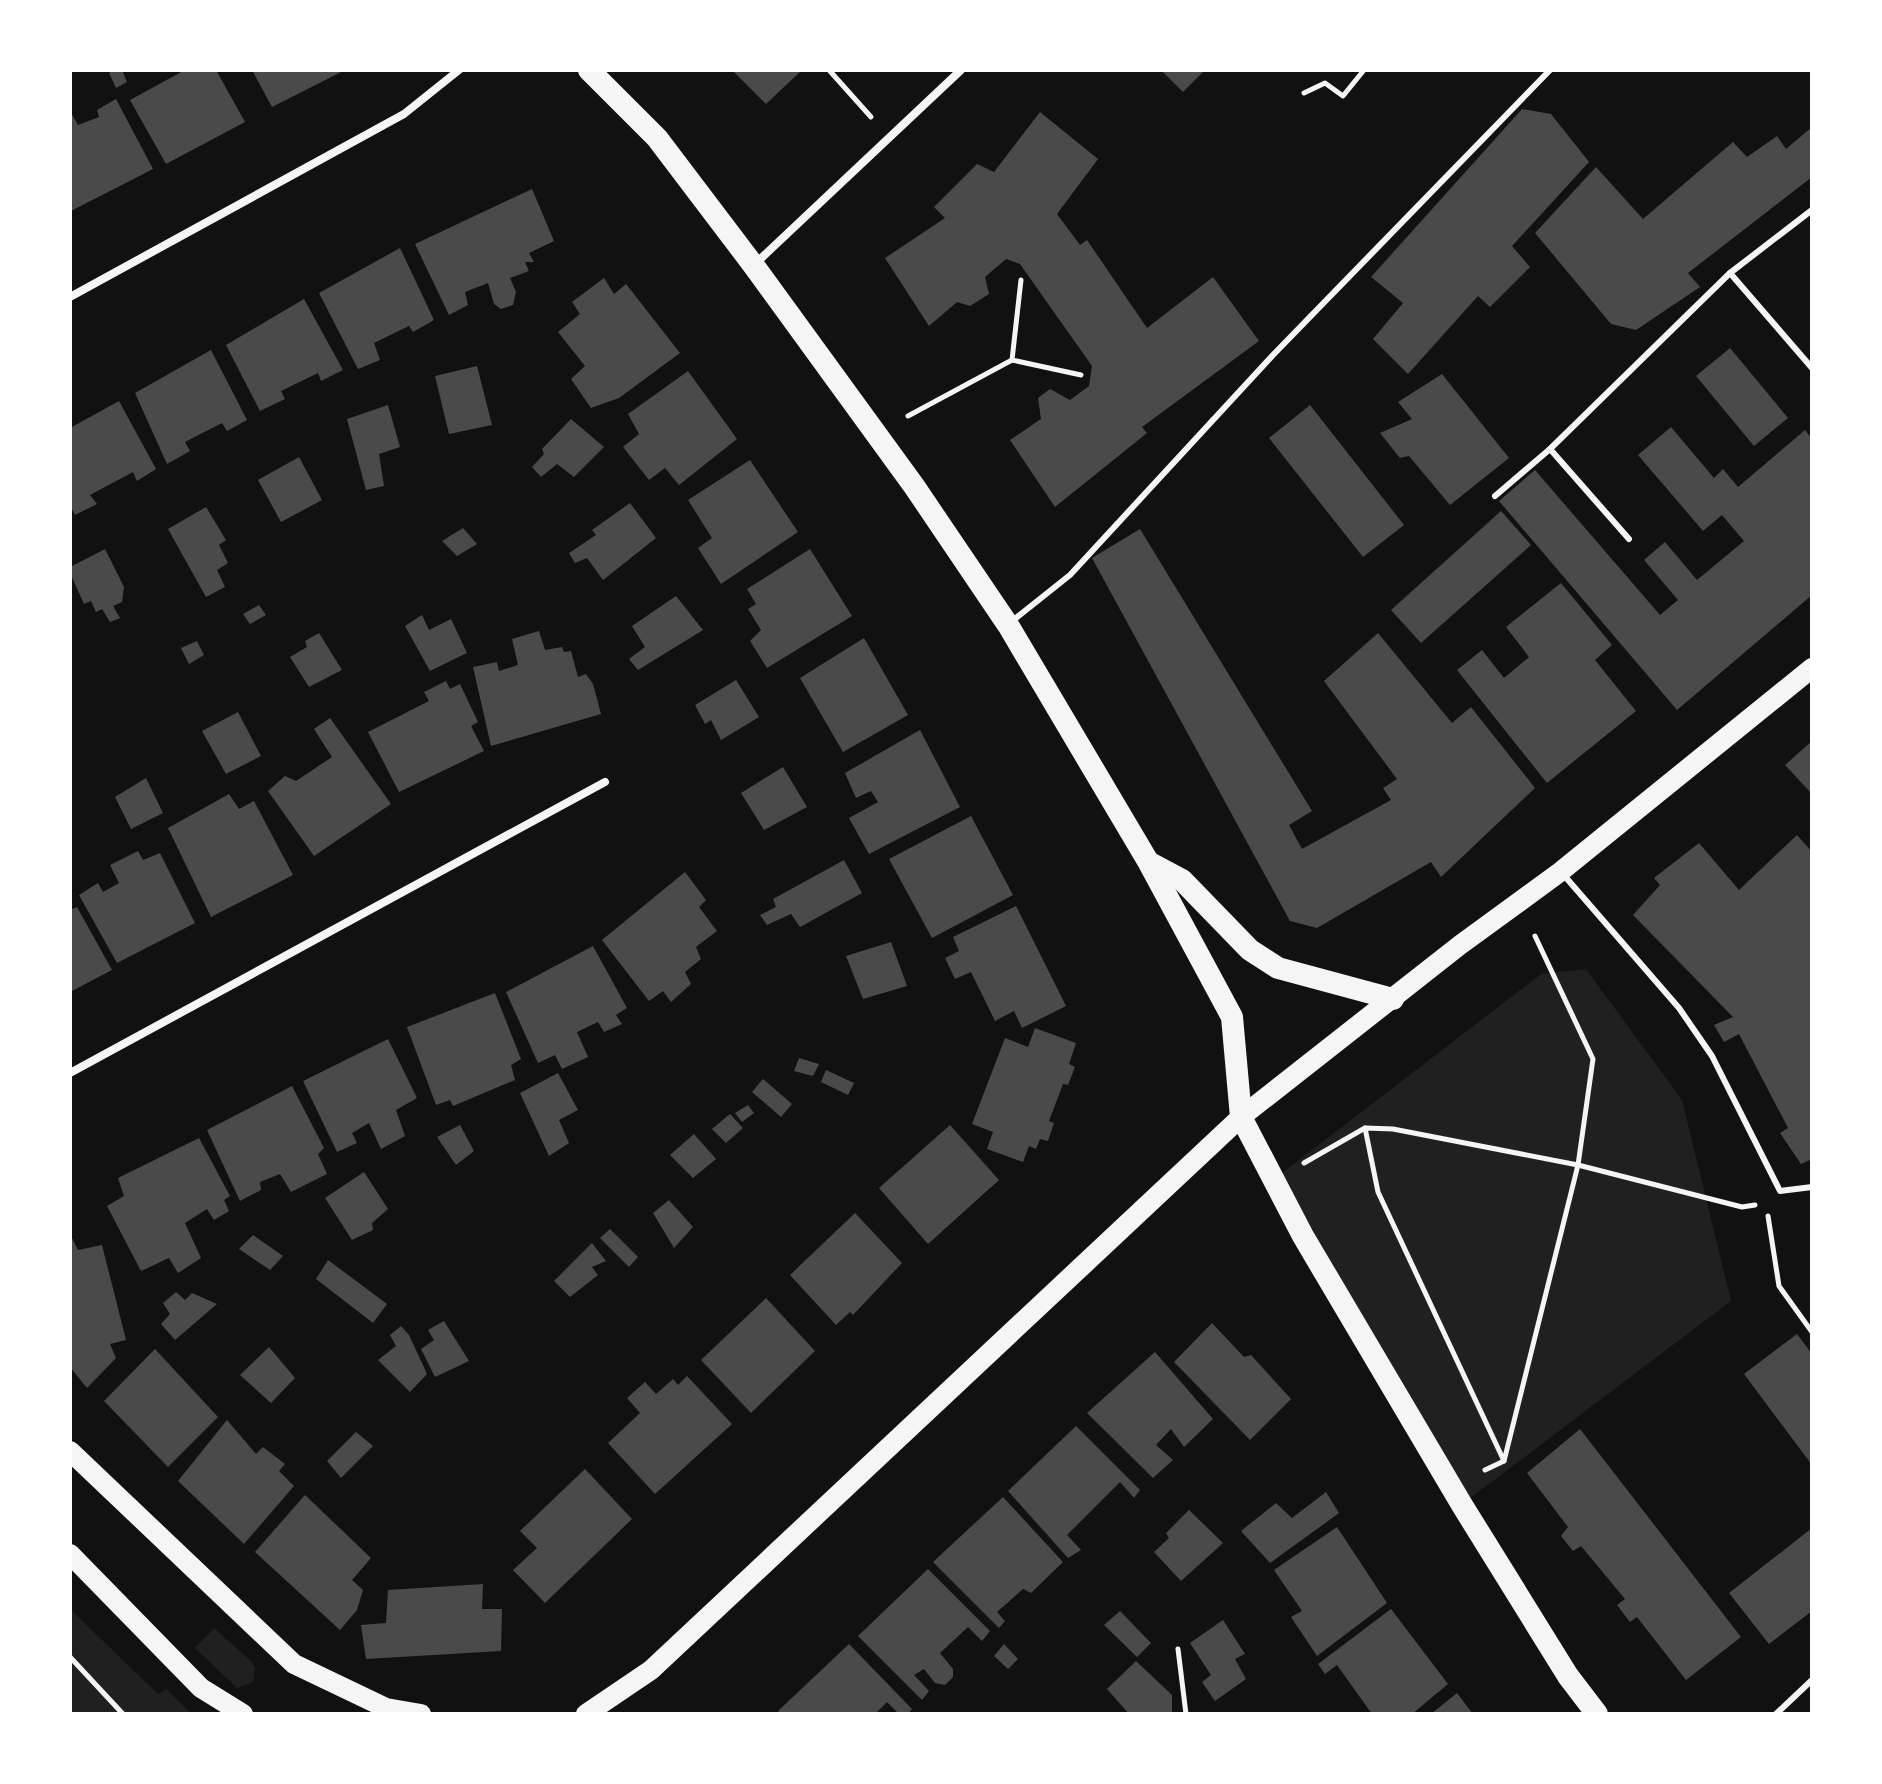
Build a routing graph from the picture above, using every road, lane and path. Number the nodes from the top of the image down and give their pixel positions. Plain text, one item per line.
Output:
1 (459, 70) edge
2 (589, 70) edge
3 (829, 70) edge
4 (961, 70) edge
5 (1364, 70) edge
6 (1550, 70) edge
7 (1304, 93) dead end
8 (890, 138) junction
9 (1812, 210) edge
10 (754, 266) junction
11 (1730, 273) junction
12 (1021, 280) dead end
13 (70, 297) edge
14 (1012, 360) junction
15 (1812, 368) edge
16 (1081, 375) dead end
17 (877, 433) junction
18 (1550, 449) junction
19 (1495, 496) dead end
20 (1629, 539) dead end
21 (1008, 625) junction
22 (1812, 668) edge
23 (605, 782) dead end
24 (1149, 863) junction
25 (1560, 872) junction
26 (1517, 903) junction
27 (1393, 999) junction
28 (70, 1073) edge
29 (1241, 1117) junction
30 (1365, 1128) junction
31 (1578, 1165) junction
32 (1273, 1180) junction
33 (1812, 1187) edge
34 (1812, 1332) edge
35 (70, 1451) edge
36 (1504, 1461) junction
37 (1452, 1487) junction
38 (70, 1554) edge
39 (1178, 1649) dead end
40 (70, 1657) edge
41 (1812, 1680) edge
42 (385, 1711) edge
43 (123, 1714) edge
44 (243, 1714) edge
45 (421, 1714) edge
46 (586, 1714) edge
47 (1186, 1714) edge
48 (1597, 1714) edge
49 (1776, 1714) edge

1 - 13 street
2 - 10 highway
3 - 8 path
4 - 8 street
5 - 7 path
6 - 21 lane
8 - 10 street
9 - 11 lane
10 - 17 highway
11 - 15 lane
11 - 18 lane
12 - 14 path
14 - 16 path
14 - 17 path
17 - 21 highway
18 - 19 lane
18 - 20 lane
21 - 24 highway
22 - 25 main road
23 - 28 street
24 - 27 highway
24 - 29 highway
25 - 26 main road
25 - 33 lane
26 - 27 main road
26 - 31 path
27 - 29 main road
29 - 32 highway
29 - 46 main road
30 - 31 path
30 - 32 path
30 - 36 path
31 - 34 path
31 - 36 path
32 - 37 highway
35 - 42 main road
36 - 37 path
37 - 48 highway
38 - 44 main road
39 - 47 path
40 - 43 path
41 - 49 lane
42 - 45 main road

